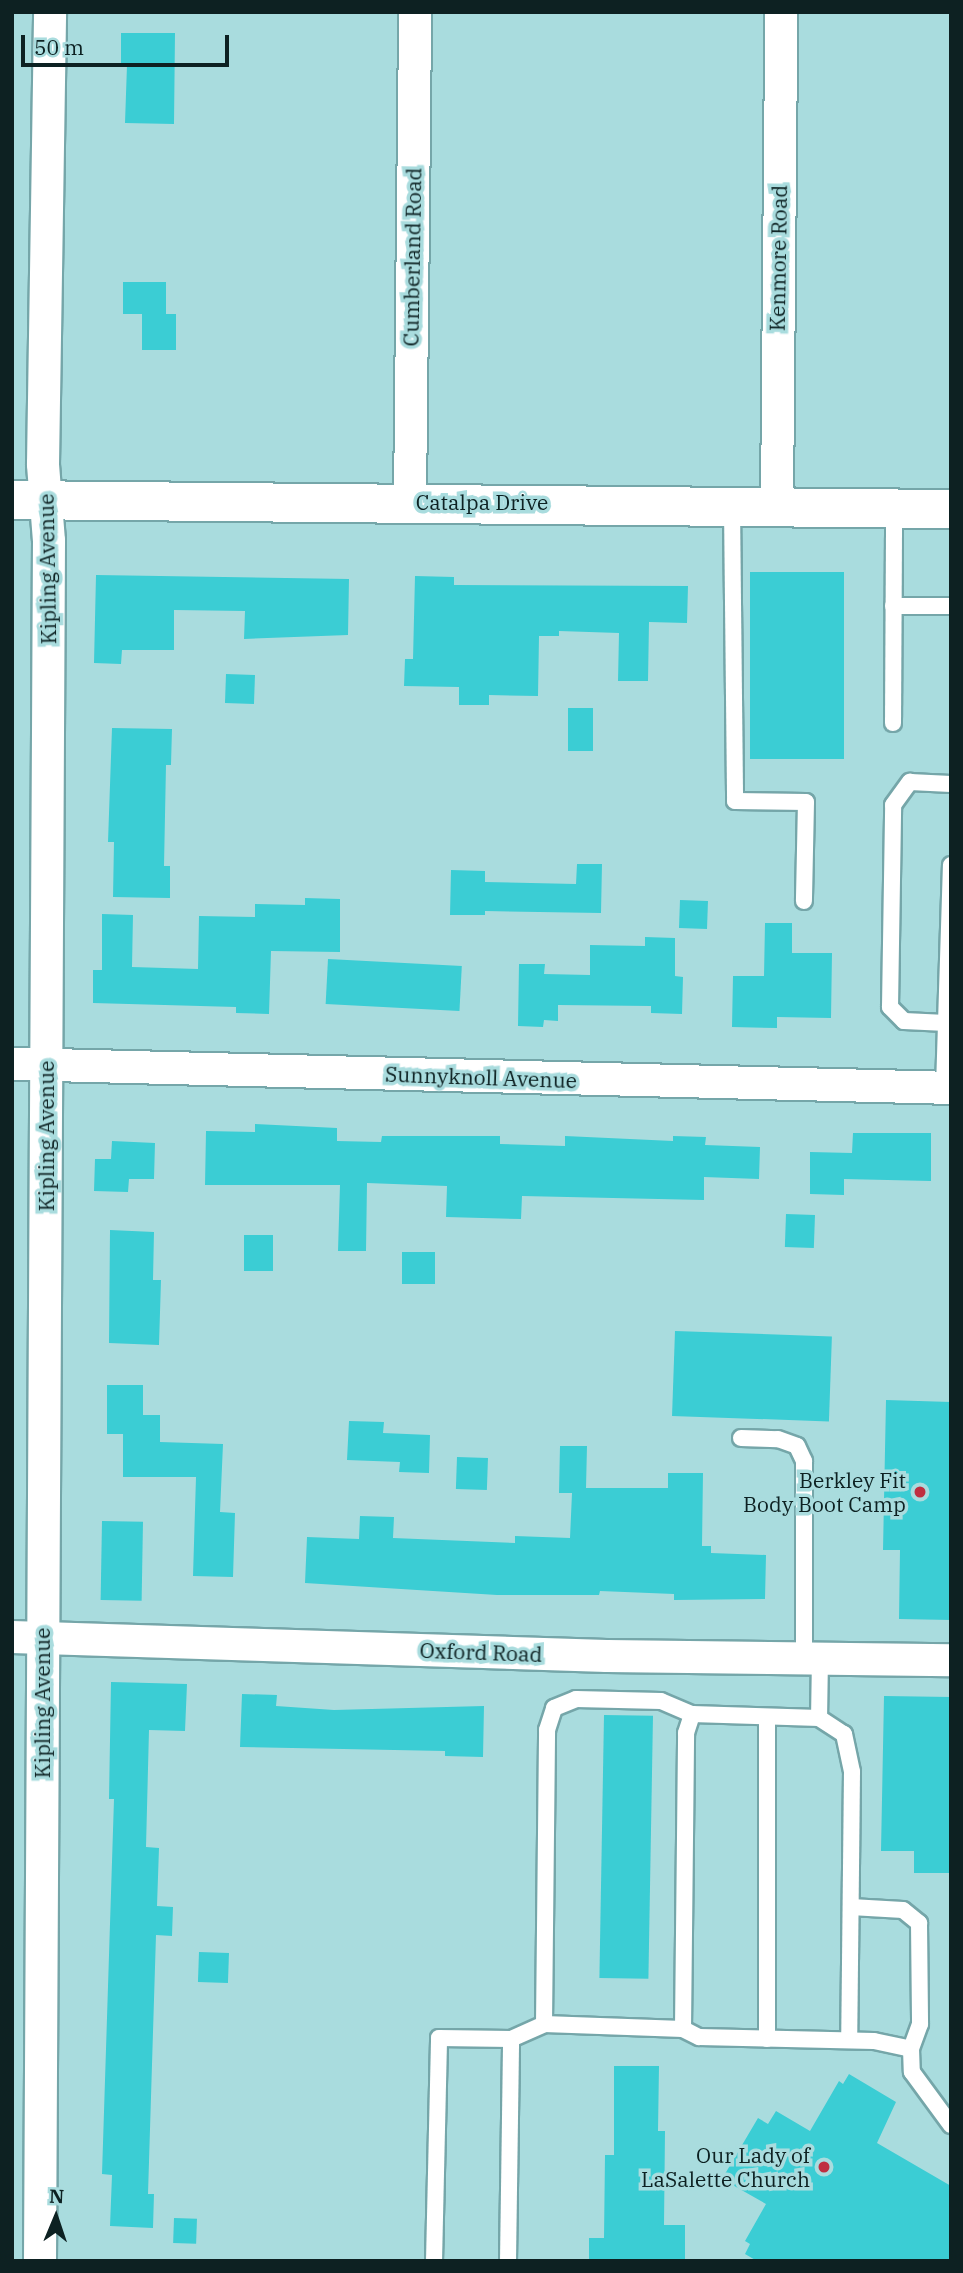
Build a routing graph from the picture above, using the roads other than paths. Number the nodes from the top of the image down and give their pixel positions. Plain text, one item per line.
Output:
1 (50, 12) edge
2 (415, 12) edge
3 (781, 12) edge
4 (29, 500) edge
5 (410, 502) junction
6 (732, 504) junction
7 (777, 504) junction
8 (894, 509) junction
9 (951, 509) edge
10 (893, 606) junction
11 (951, 606) edge
12 (893, 723) dead end
13 (951, 784) edge
14 (951, 865) edge
15 (804, 901) dead end
16 (946, 1023) junction
17 (47, 1063) junction
18 (12, 1064) edge
19 (947, 1088) edge
20 (741, 1438) dead end
21 (27, 1637) edge
22 (812, 1657) junction
23 (951, 1660) edge
24 (692, 1714) junction
25 (767, 1718) junction
26 (819, 1718) junction
27 (851, 1907) junction
28 (544, 2024) junction
29 (683, 2029) junction
30 (511, 2039) junction
31 (767, 2039) junction
32 (849, 2040) junction
33 (911, 2049) junction
34 (951, 2125) edge
35 (40, 2261) edge
36 (434, 2261) edge
37 (509, 2261) edge

1 - 4 street, Kipling Avenue
2 - 5 street, Cumberland Road
3 - 7 street, Kenmore Road
4 - 5 street, Catalpa Drive
4 - 17 street, Kipling Avenue
5 - 6 street, Catalpa Drive
6 - 7 street, Catalpa Drive
6 - 15 lane
7 - 8 street, Catalpa Drive
8 - 9 street, Catalpa Drive
8 - 10 lane
10 - 11 lane
10 - 12 lane
13 - 16 lane
14 - 16 lane
16 - 19 lane
17 - 18 street, Sunnyknoll Avenue
17 - 19 street, Sunnyknoll Avenue
17 - 21 street, Kipling Avenue
20 - 22 lane
21 - 22 street, Oxford Road
21 - 35 street, Kipling Avenue
22 - 23 street, Oxford Road
22 - 26 lane
24 - 25 lane
24 - 28 lane
24 - 29 lane
25 - 26 lane
25 - 31 lane
26 - 27 lane
27 - 32 lane
27 - 33 lane
28 - 29 lane
28 - 30 lane
29 - 31 lane
30 - 36 lane
30 - 37 lane
31 - 32 lane
32 - 33 lane
33 - 34 lane

